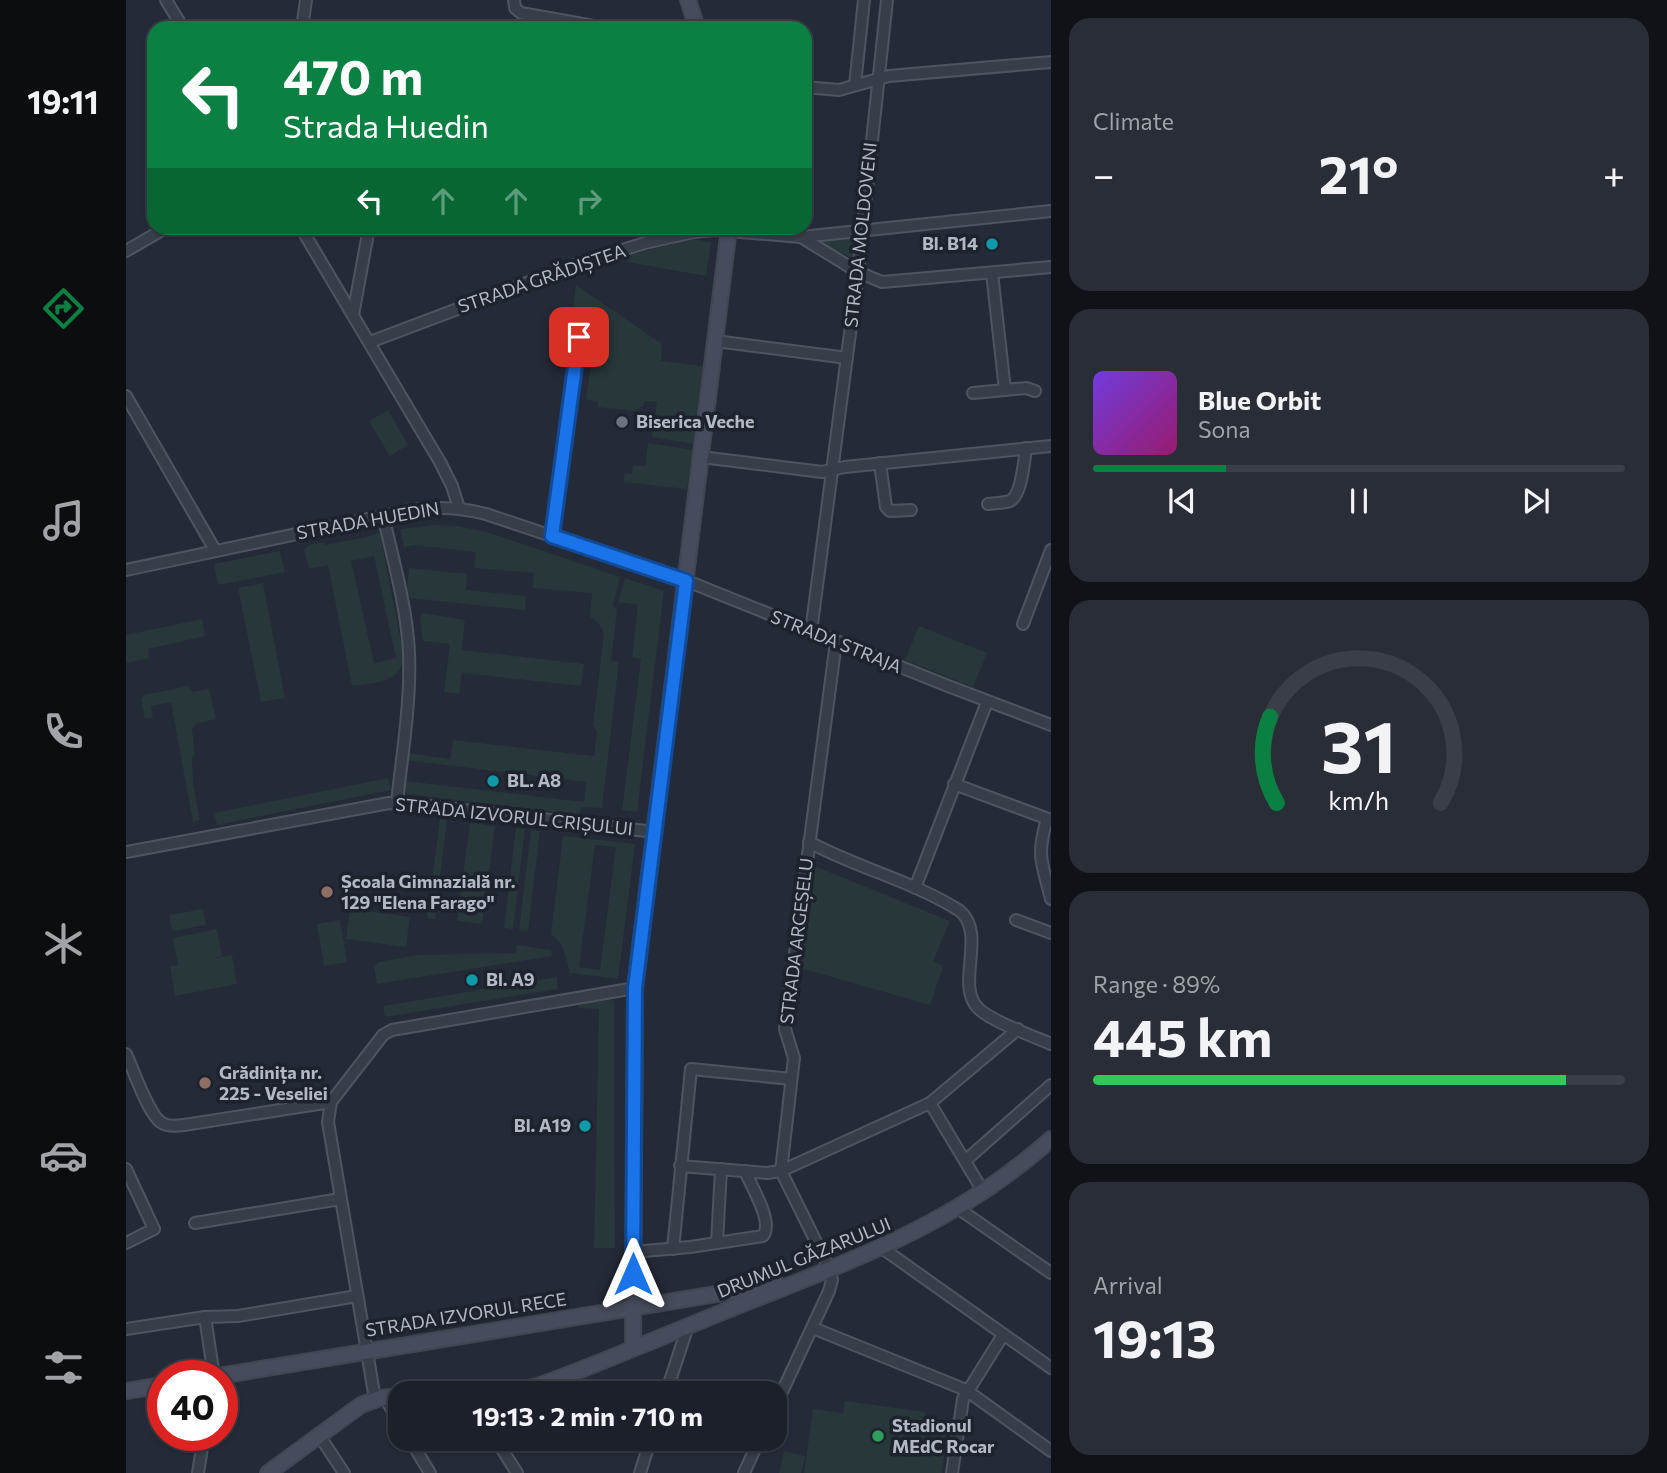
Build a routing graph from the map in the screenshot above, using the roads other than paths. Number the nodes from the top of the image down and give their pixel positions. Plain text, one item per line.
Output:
1 (166, 0) edge
2 (306, 0) edge
3 (514, 0) edge
4 (688, 0) edge
5 (864, 0) edge
6 (887, 0) edge
7 (179, 21) edge
8 (303, 21) edge
9 (565, 21) edge
10 (695, 21) edge
11 (1051, 62) edge
12 (879, 78) junction
13 (855, 85) junction
14 (812, 88) edge
15 (1051, 211) edge
16 (862, 231) junction
17 (154, 235) edge
18 (305, 235) edge
19 (368, 235) edge
20 (682, 235) edge
21 (728, 235) edge
22 (783, 235) edge
23 (801, 237) junction
24 (126, 251) edge
25 (1051, 267) edge
26 (858, 272) junction
27 (992, 273) junction
28 (353, 315) junction
29 (579, 337) dead end
30 (715, 341) junction
31 (370, 342) junction
32 (847, 358) junction
33 (1004, 390) junction
34 (1035, 391) dead end
35 (973, 393) dead end
36 (126, 397) edge
37 (1051, 446) edge
38 (1026, 448) junction
39 (701, 457) junction
40 (880, 464) junction
41 (833, 470) junction
42 (988, 504) dead end
43 (460, 508) junction
44 (911, 510) dead end
45 (383, 515) junction
46 (552, 536) junction
47 (215, 550) junction
48 (1051, 550) edge
49 (126, 570) edge
50 (686, 581) junction
51 (1023, 624) dead end
52 (811, 632) junction
53 (836, 642) junction
54 (987, 702) junction
55 (1051, 725) edge
56 (954, 784) junction
57 (397, 803) junction
58 (1049, 819) edge
59 (655, 832) junction
60 (808, 842) junction
61 (126, 852) edge
62 (915, 888) junction
63 (1051, 899) edge
64 (1016, 920) dead end
65 (1051, 933) edge
66 (635, 988) junction
67 (1018, 1029) junction
68 (1051, 1044) edge
69 (126, 1054) edge
70 (792, 1079) junction
71 (1051, 1086) edge
72 (331, 1102) junction
73 (930, 1103) junction
74 (1051, 1139) edge
75 (965, 1161) junction
76 (680, 1166) junction
77 (126, 1168) edge
78 (721, 1169) junction
79 (745, 1171) junction
80 (781, 1171) junction
81 (984, 1193) junction
82 (340, 1199) junction
83 (959, 1209) junction
84 (194, 1223) dead end
85 (126, 1243) edge
86 (716, 1243) junction
87 (883, 1248) junction
88 (673, 1249) junction
89 (633, 1252) junction
90 (830, 1270) junction
91 (1051, 1273) edge
92 (803, 1280) junction
93 (357, 1296) junction
94 (633, 1307) junction
95 (205, 1317) junction
96 (688, 1326) junction
97 (813, 1328) junction
98 (126, 1329) edge
99 (1003, 1335) junction
100 (634, 1348) junction
101 (366, 1351) junction
102 (213, 1360) edge
103 (1051, 1368) edge
104 (238, 1372) edge
105 (552, 1381) edge
106 (670, 1381) edge
107 (787, 1382) edge
108 (147, 1388) edge
109 (126, 1391) edge
110 (966, 1391) junction
111 (388, 1397) edge
112 (380, 1398) junction
113 (388, 1409) edge
114 (319, 1435) junction
115 (201, 1451) edge
116 (417, 1451) edge
117 (503, 1451) edge
118 (647, 1451) edge
119 (754, 1451) edge
120 (1051, 1451) edge
121 (198, 1473) edge
122 (268, 1473) edge
123 (344, 1473) edge
124 (430, 1473) edge
125 (517, 1473) edge
126 (640, 1473) edge
127 (744, 1473) edge
128 (952, 1473) edge

1 - 7 street
2 - 8 street
3 - 9 street
4 - 10 street
5 - 13 street
6 - 12 street, STRADA MOLDOVENI
11 - 12 street
12 - 13 street
12 - 16 street, STRADA MOLDOVENI
13 - 14 street
15 - 16 street, STRADA GRĂDIȘTEA
16 - 23 street, STRADA GRĂDIȘTEA
16 - 26 street, STRADA MOLDOVENI
17 - 24 street
18 - 28 street
19 - 28 street
20 - 31 street, STRADA GRĂDIȘTEA
21 - 30 street
22 - 23 street, STRADA GRĂDIȘTEA
23 - 26 street, STRADA GRĂDIȘTEA
25 - 27 street, STRADA GRĂDIȘTEA
26 - 27 street, STRADA GRĂDIȘTEA
26 - 32 street, STRADA MOLDOVENI
27 - 33 street
28 - 31 street
29 - 46 street
30 - 32 street
30 - 39 street
31 - 43 street
32 - 41 street, STRADA MOLDOVENI
33 - 34 street
33 - 35 street
36 - 47 street
37 - 38 street
38 - 40 street
38 - 42 street
39 - 41 street
39 - 50 street
40 - 41 street
40 - 44 street
41 - 52 street, STRADA MOLDOVENI
43 - 45 street, STRADA HUEDIN
43 - 46 street, STRADA HUEDIN
45 - 47 street, STRADA HUEDIN
45 - 57 street
46 - 50 street, STRADA HUEDIN
47 - 49 street, STRADA HUEDIN
48 - 51 street
50 - 52 street, STRADA STRAJA
50 - 59 street
52 - 53 street, STRADA STRAJA
53 - 54 street, STRADA STRAJA
53 - 60 street, STRADA ARGEȘELU
54 - 55 street, STRADA STRAJA
54 - 56 street
56 - 58 street
56 - 62 street
57 - 59 street, STRADA IZVORUL CRIȘULUI
57 - 61 street, STRADA IZVORUL CRIȘULUI
58 - 63 street
59 - 66 street
60 - 62 street
60 - 70 street, STRADA ARGEȘELU
62 - 67 street
64 - 65 street
66 - 72 street
66 - 89 street
67 - 68 street
67 - 73 street
69 - 72 street
70 - 76 street
70 - 80 street, STRADA ARGEȘELU
71 - 75 street
72 - 82 street
73 - 75 street
73 - 80 street
74 - 81 street, DRUMUL GĂZARULUI
75 - 81 street
76 - 78 street
76 - 88 street
77 - 85 street
78 - 79 street
78 - 86 street
79 - 80 street
79 - 86 street
80 - 90 street
81 - 83 street, DRUMUL GĂZARULUI
82 - 84 street
82 - 93 street
83 - 87 street, DRUMUL GĂZARULUI
83 - 91 street
86 - 88 street
87 - 90 street, DRUMUL GĂZARULUI
87 - 99 street
88 - 89 street
89 - 94 street
90 - 92 street, DRUMUL GĂZARULUI
90 - 97 street
92 - 94 street, STRADA IZVORUL RECE
92 - 96 street, DRUMUL GĂZARULUI
93 - 95 street
93 - 101 street
94 - 100 street
94 - 101 street, STRADA IZVORUL RECE
95 - 98 street
95 - 102 street
96 - 100 street, DRUMUL GĂZARULUI
96 - 106 street
97 - 107 street
97 - 110 street
99 - 103 street
99 - 110 street
100 - 105 street, DRUMUL GĂZARULUI
101 - 104 street, STRADA IZVORUL RECE
101 - 112 street
108 - 109 street
110 - 120 street
110 - 128 street
111 - 112 street
112 - 113 street
112 - 114 street
114 - 122 street
114 - 123 street
115 - 121 street
116 - 124 street
117 - 125 street
118 - 126 street
119 - 127 street

